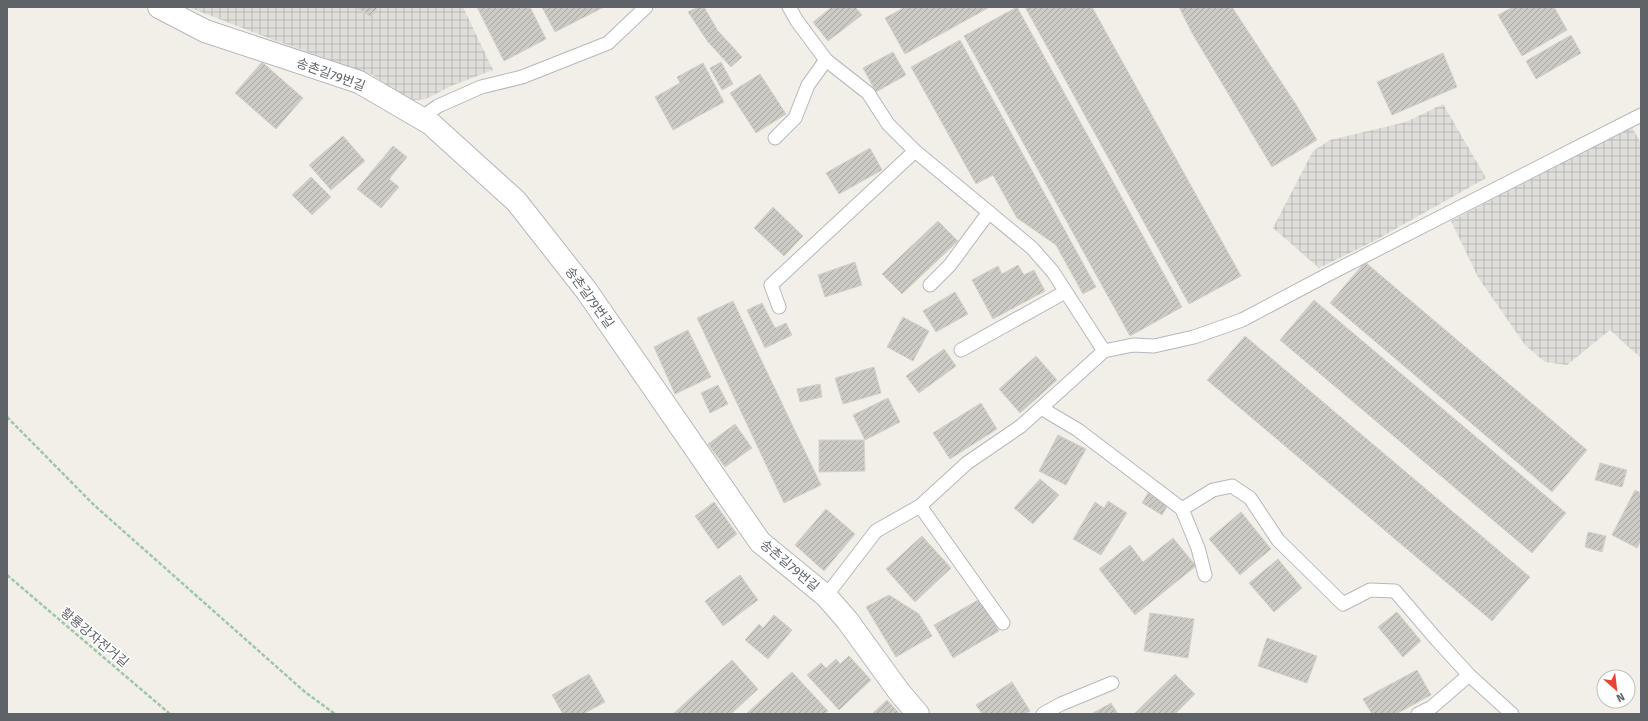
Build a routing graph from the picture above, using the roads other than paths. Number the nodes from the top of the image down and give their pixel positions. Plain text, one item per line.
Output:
1 (159, 7) edge
2 (646, 7) edge
3 (789, 7) edge
4 (826, 60) junction
5 (1641, 115) edge
6 (421, 118) junction
7 (776, 138) dead end
8 (915, 152) junction
9 (989, 212) junction
10 (930, 285) dead end
11 (1065, 292) junction
12 (779, 307) dead end
13 (961, 350) dead end
14 (1104, 350) junction
15 (1041, 408) junction
16 (920, 506) junction
17 (1182, 508) junction
18 (1205, 575) dead end
19 (826, 596) junction
20 (1003, 623) dead end
21 (1469, 675) junction
22 (1112, 683) dead end
23 (918, 714) edge
24 (1043, 714) edge
25 (1418, 714) edge
26 (1512, 714) edge

1 - 6 street, 송촌길79번길
2 - 6 lane
3 - 4 lane
4 - 7 lane
4 - 8 lane
5 - 14 lane
6 - 19 street, 송촌길79번길
8 - 9 lane
8 - 12 lane
9 - 10 lane
9 - 11 lane
11 - 13 lane
11 - 14 lane
14 - 15 lane
15 - 16 lane
15 - 17 lane
16 - 19 lane
16 - 20 lane
17 - 18 lane
17 - 21 lane
19 - 23 street, 송촌길79번길
21 - 25 lane
21 - 26 lane
22 - 24 lane

